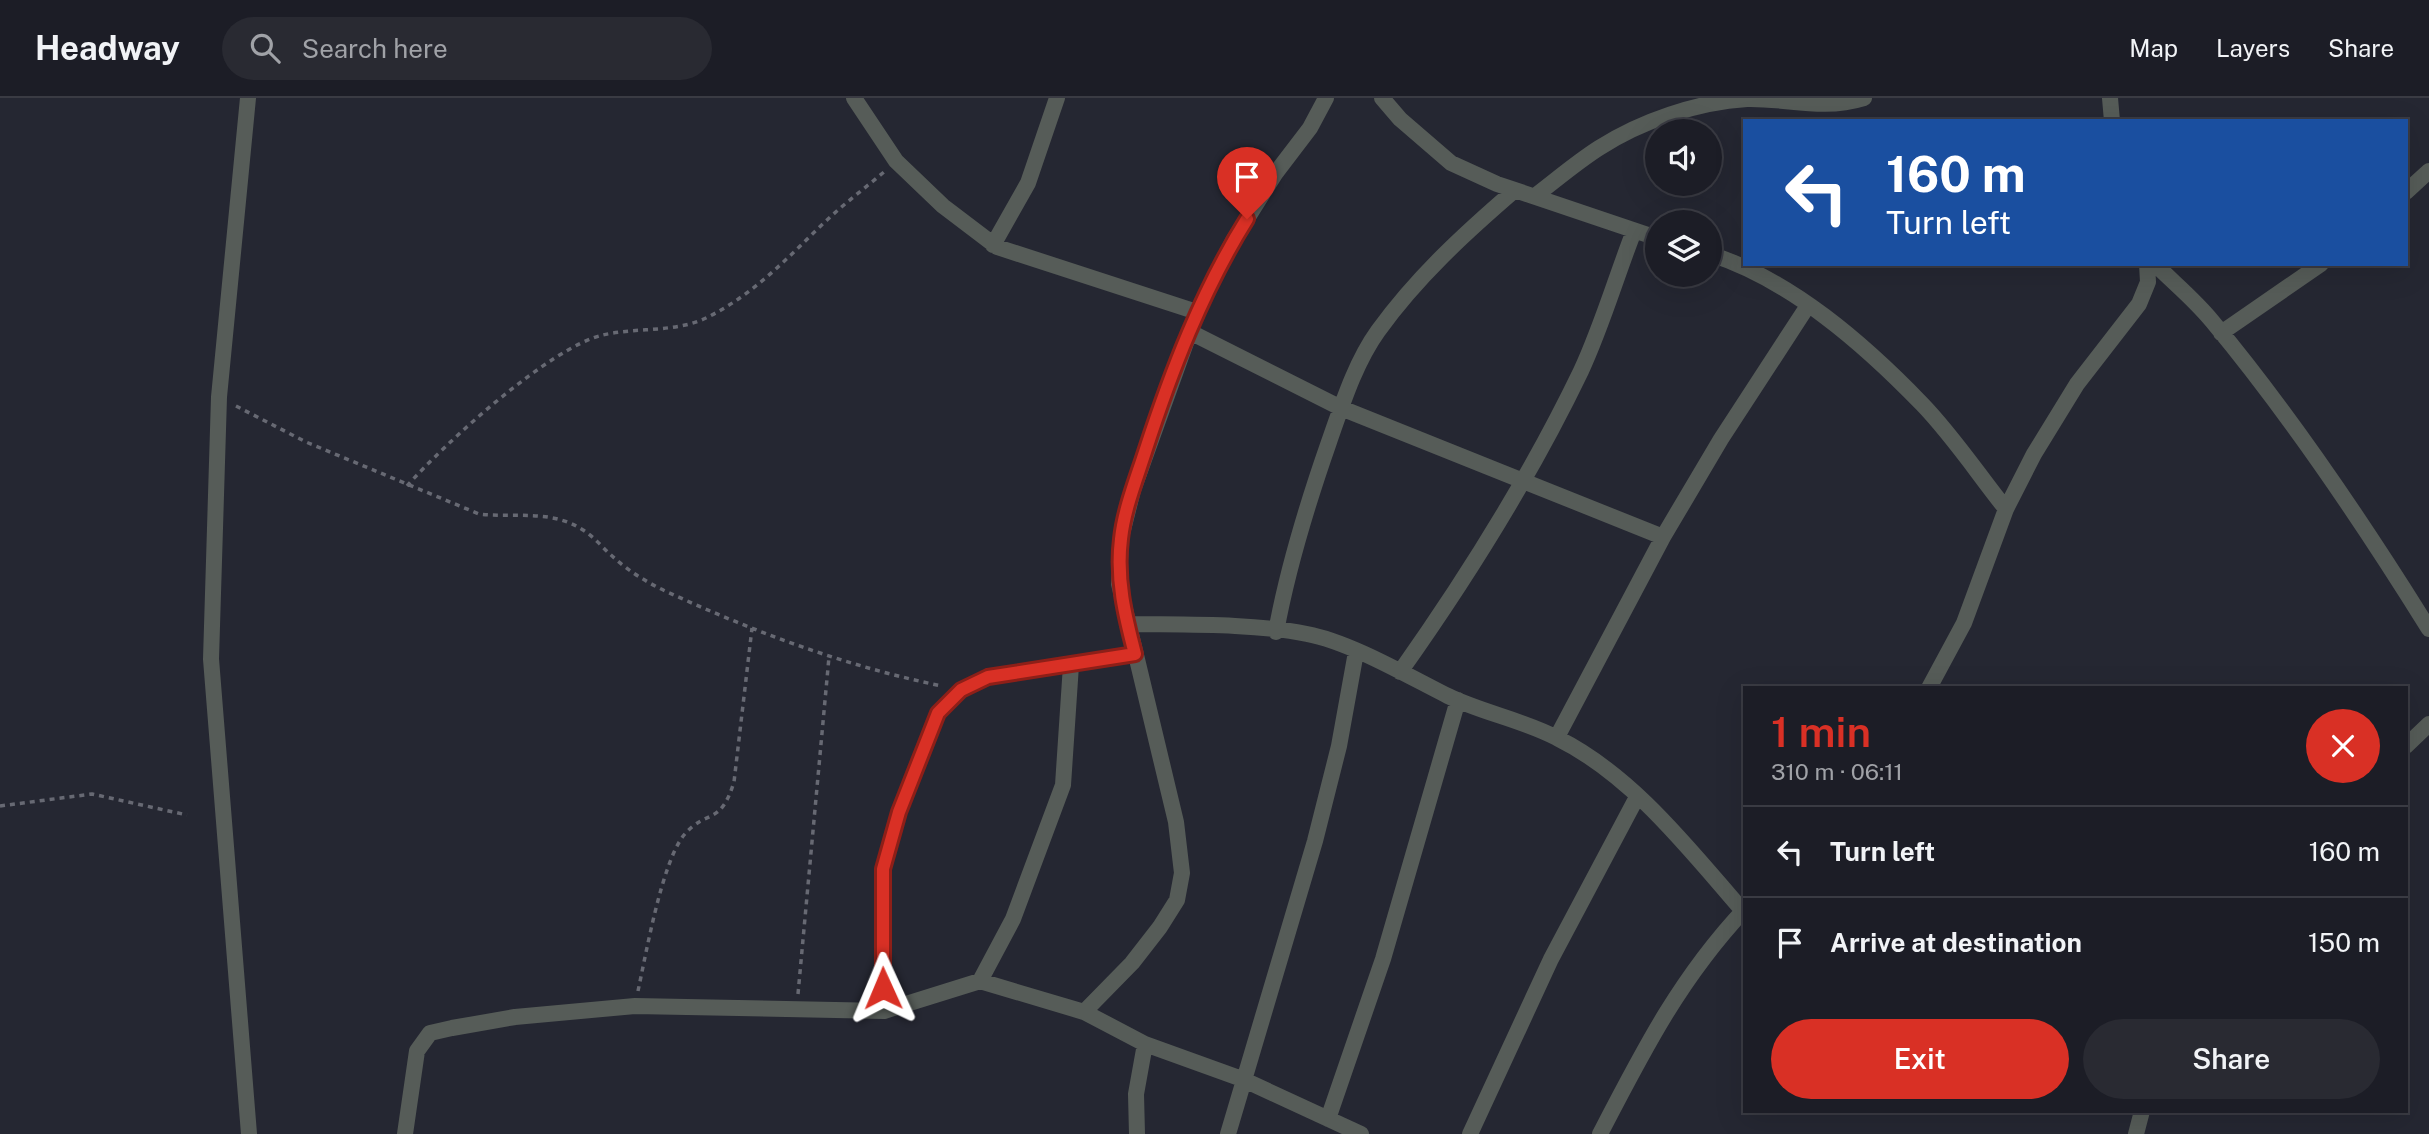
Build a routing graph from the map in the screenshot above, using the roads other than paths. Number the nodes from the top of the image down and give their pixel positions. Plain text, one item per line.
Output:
1 (248, 98) edge
2 (854, 98) edge
3 (1057, 98) edge
4 (1326, 98) edge
5 (1382, 98) edge
6 (1864, 98) edge
7 (2110, 98) edge
8 (2112, 119) edge
9 (2429, 171) edge
10 (1516, 190) junction
11 (2408, 190) edge
12 (1535, 196) junction
13 (1634, 231) junction
14 (1645, 234) edge
15 (993, 245) junction
16 (1722, 258) edge
17 (2147, 266) edge
18 (2157, 266) edge
19 (2318, 266) edge
20 (1807, 307) junction
21 (1198, 312) junction
22 (1190, 332) junction
23 (2221, 333) junction
24 (1341, 408) junction
25 (1524, 482) junction
26 (2006, 509) junction
27 (1663, 537) junction
28 (1127, 624) junction
29 (2429, 629) edge
30 (1276, 632) junction
31 (1356, 652) junction
32 (1135, 654) junction
33 (1071, 665) junction
34 (1400, 672) junction
35 (1930, 686) edge
36 (1458, 700) junction
37 (2429, 724) edge
38 (1556, 737) junction
39 (2408, 744) edge
40 (1637, 797) junction
41 (1743, 909) edge
42 (1743, 911) edge
43 (980, 981) junction
44 (884, 1011) junction
45 (1084, 1012) junction
46 (1145, 1044) junction
47 (1242, 1079) junction
48 (2141, 1113) edge
49 (1328, 1119) junction
50 (249, 1134) edge
51 (405, 1134) edge
52 (1137, 1134) edge
53 (1228, 1134) edge
54 (1361, 1134) edge
55 (1470, 1134) edge
56 (1600, 1134) edge
57 (2136, 1134) edge

1 - 50 street
2 - 15 street
3 - 15 street
4 - 21 street
5 - 10 street
6 - 12 street
7 - 8 street
9 - 11 street
10 - 12 street
10 - 24 street
12 - 13 street
13 - 14 street
13 - 25 street
15 - 21 street
16 - 20 street
17 - 26 street
18 - 23 street
19 - 23 street
20 - 26 street
20 - 27 street
21 - 22 street
22 - 24 street
22 - 28 street
23 - 29 street
24 - 25 street
24 - 30 street
25 - 27 street
25 - 34 street
26 - 35 street
27 - 38 street
28 - 30 street
28 - 32 street
30 - 31 street
31 - 34 street
31 - 47 street
32 - 33 street
32 - 45 street
33 - 43 street
33 - 44 street
34 - 36 street
36 - 38 street
36 - 49 street
37 - 39 street
38 - 40 street
40 - 41 street
40 - 55 street
42 - 56 street
43 - 44 street
43 - 45 street
44 - 51 street
45 - 46 street
46 - 47 street
46 - 52 street
47 - 49 street
47 - 53 street
48 - 57 street
49 - 54 street

